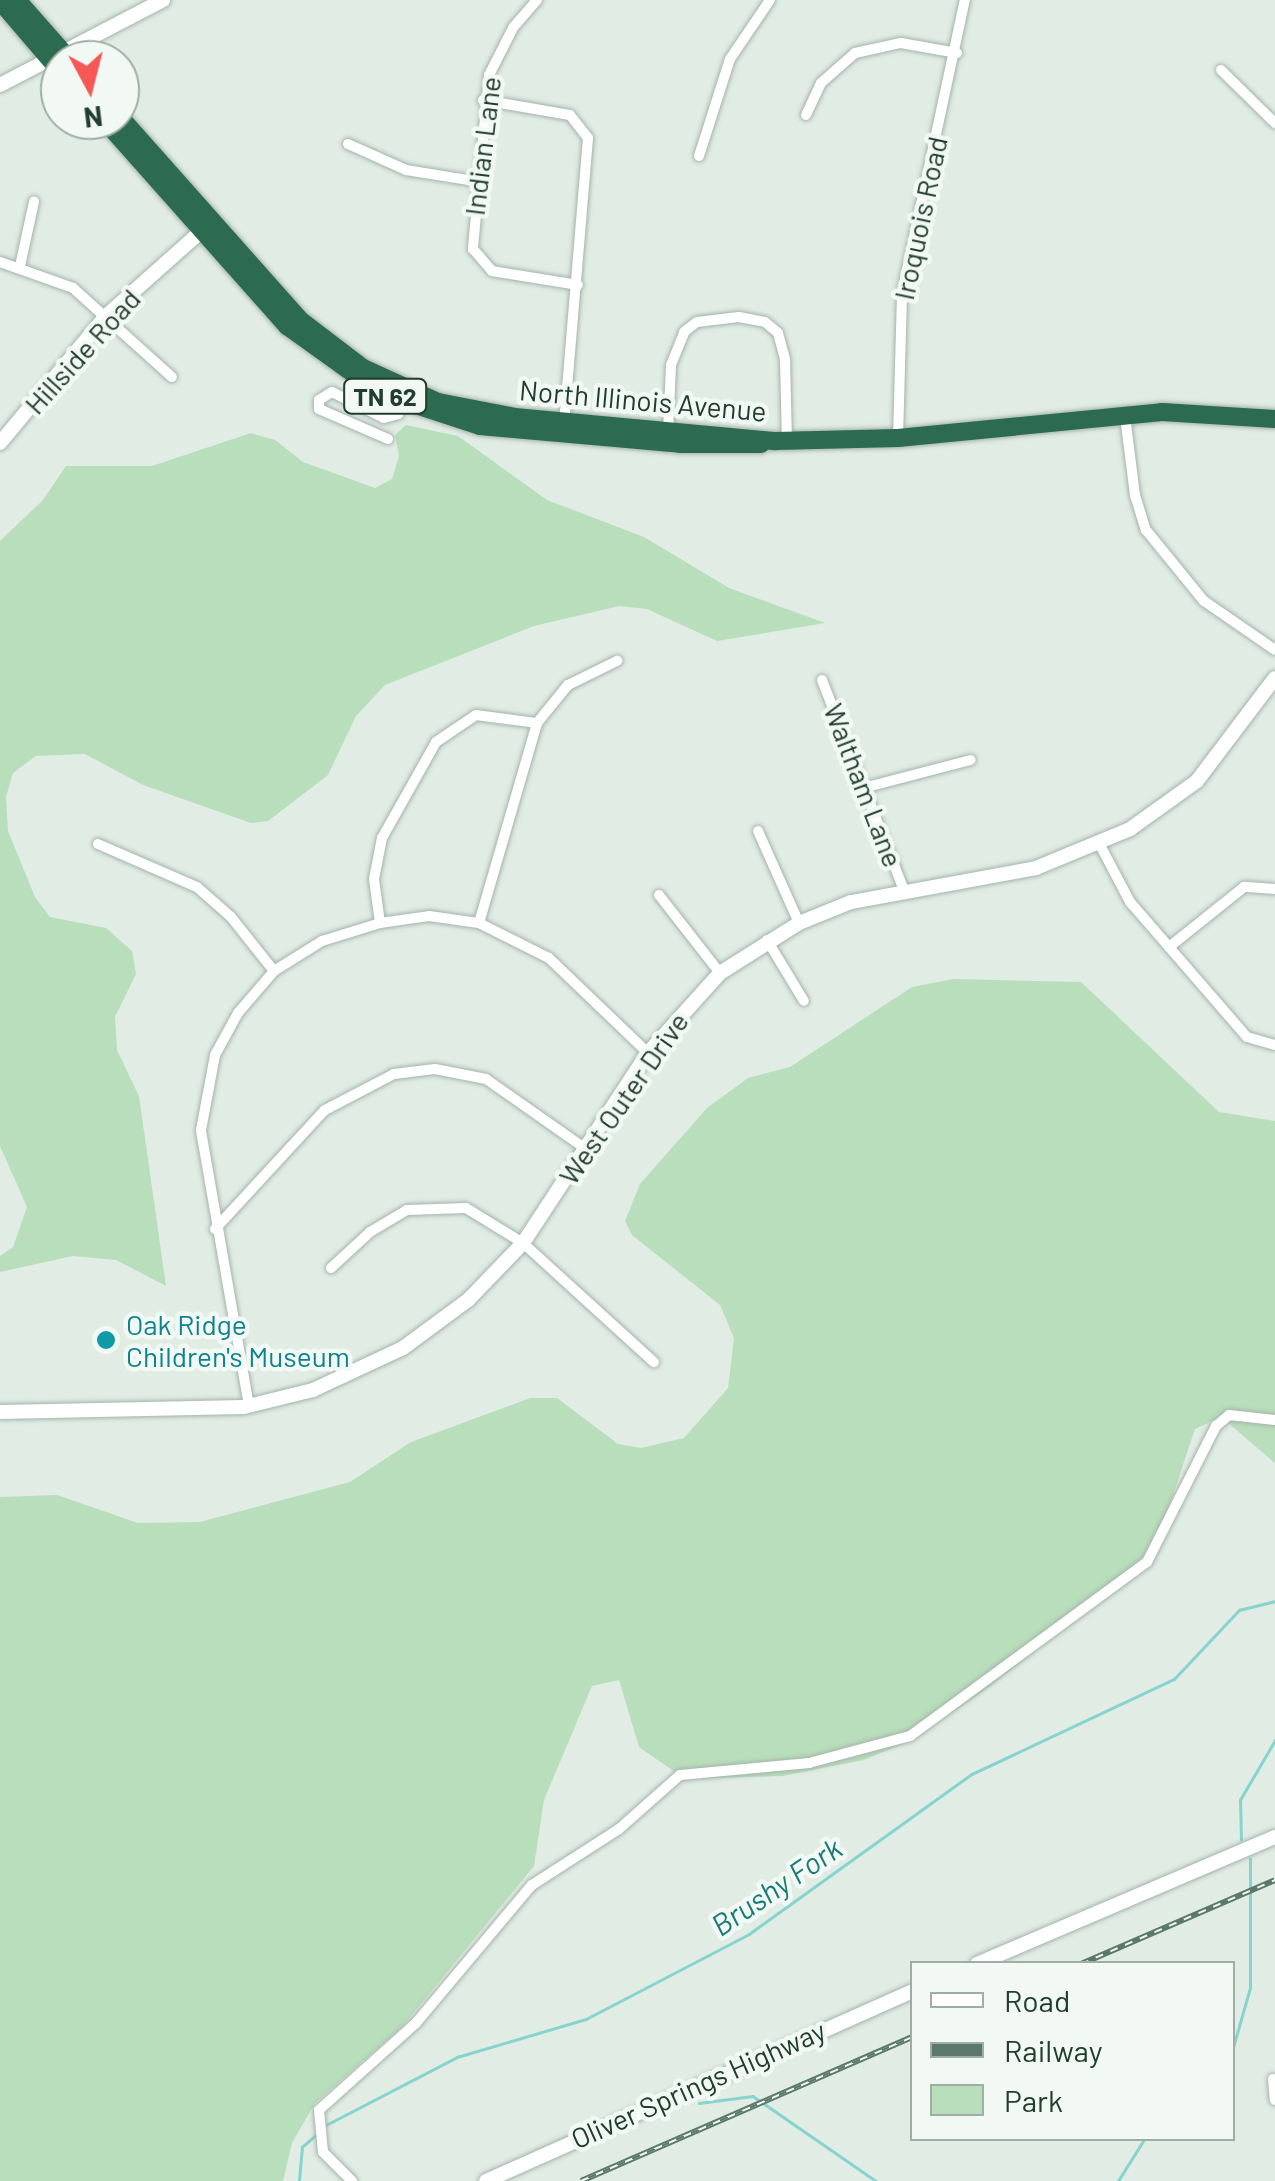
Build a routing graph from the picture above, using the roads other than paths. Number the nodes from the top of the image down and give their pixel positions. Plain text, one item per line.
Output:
1 (17, 0) edge
2 (163, 0) edge
3 (537, 0) edge
4 (770, 0) edge
5 (965, 0) edge
6 (0, 1) edge
7 (40, 40) edge
8 (46, 40) edge
9 (94, 40) edge
10 (957, 52) junction
11 (40, 68) edge
12 (1222, 70) dead end
13 (0, 85) edge
14 (483, 100) junction
15 (806, 116) dead end
16 (1275, 123) edge
17 (123, 140) edge
18 (138, 140) edge
19 (348, 144) dead end
20 (699, 156) dead end
21 (474, 181) junction
22 (34, 202) dead end
23 (206, 227) junction
24 (0, 262) edge
25 (20, 266) junction
26 (578, 285) junction
27 (106, 316) junction
28 (172, 377) dead end
29 (405, 397) junction
30 (1125, 416) junction
31 (1275, 419) edge
32 (564, 428) junction
33 (668, 436) junction
34 (898, 438) junction
35 (388, 439) dead end
36 (781, 441) junction
37 (0, 443) edge
38 (1275, 650) edge
39 (616, 661) dead end
40 (1275, 678) edge
41 (822, 680) dead end
42 (538, 723) junction
43 (972, 760) dead end
44 (867, 787) junction
45 (758, 831) dead end
46 (98, 844) dead end
47 (1100, 845) junction
48 (1275, 889) edge
49 (904, 890) junction
50 (658, 895) dead end
51 (380, 922) junction
52 (480, 923) junction
53 (799, 923) junction
54 (768, 940) junction
55 (1170, 948) junction
56 (274, 971) junction
57 (720, 973) junction
58 (804, 1001) dead end
59 (1275, 1045) edge
60 (648, 1052) junction
61 (586, 1149) junction
62 (215, 1229) junction
63 (522, 1243) junction
64 (331, 1268) dead end
65 (654, 1362) dead end
66 (248, 1406) junction
67 (0, 1412) edge
68 (1275, 1420) edge
69 (1275, 1837) edge
70 (984, 1961) edge
71 (910, 1992) edge
72 (1273, 2079) edge
73 (1275, 2100) edge
74 (505, 2176) edge
75 (352, 2181) edge
76 (486, 2181) edge

1 - 8 highway
2 - 9 street
3 - 14 street, Indian Lane
4 - 20 street
5 - 10 street, Iroquois Road
6 - 7 highway
10 - 15 street
10 - 34 street, Iroquois Road
11 - 13 street
12 - 16 street
14 - 21 street, Indian Lane
14 - 26 street
17 - 23 highway, TN 62
18 - 23 highway, North Illinois Avenue / TN 62
19 - 21 street
21 - 26 street, Indian Lane
22 - 25 street
23 - 27 street, Hillside Road
23 - 29 highway, North Illinois Avenue / TN 62
24 - 25 street
25 - 27 street
26 - 32 street
27 - 28 street
27 - 37 street, Hillside Road
29 - 32 highway, North Illinois Avenue / TN 62
29 - 35 street
30 - 31 highway, North Illinois Avenue / TN 62
30 - 34 highway, North Illinois Avenue / TN 62
30 - 38 street
32 - 33 highway, North Illinois Avenue / TN 62
33 - 36 highway, North Illinois Avenue / TN 62
33 - 36 street
34 - 36 highway, North Illinois Avenue / TN 62
39 - 42 street
40 - 47 street, West Outer Drive
41 - 44 street, Waltham Lane
42 - 51 street
42 - 52 street
43 - 44 street
44 - 49 street, Waltham Lane
45 - 53 street
46 - 56 street
47 - 49 street, West Outer Drive
47 - 55 street
48 - 55 street
49 - 53 street, West Outer Drive
50 - 57 street
51 - 52 street
51 - 56 street
52 - 60 street
53 - 54 street, West Outer Drive
54 - 57 street, West Outer Drive
54 - 58 street
55 - 59 street
56 - 62 street
57 - 60 street, West Outer Drive
60 - 61 street, West Outer Drive
61 - 62 street
61 - 63 street, West Outer Drive
62 - 66 street
63 - 64 street
63 - 65 street
63 - 66 street, West Outer Drive
66 - 67 street, West Outer Drive
68 - 75 street
69 - 70 street
71 - 74 street, Oliver Springs Highway
72 - 73 street
74 - 76 street, Oliver Springs Highway

